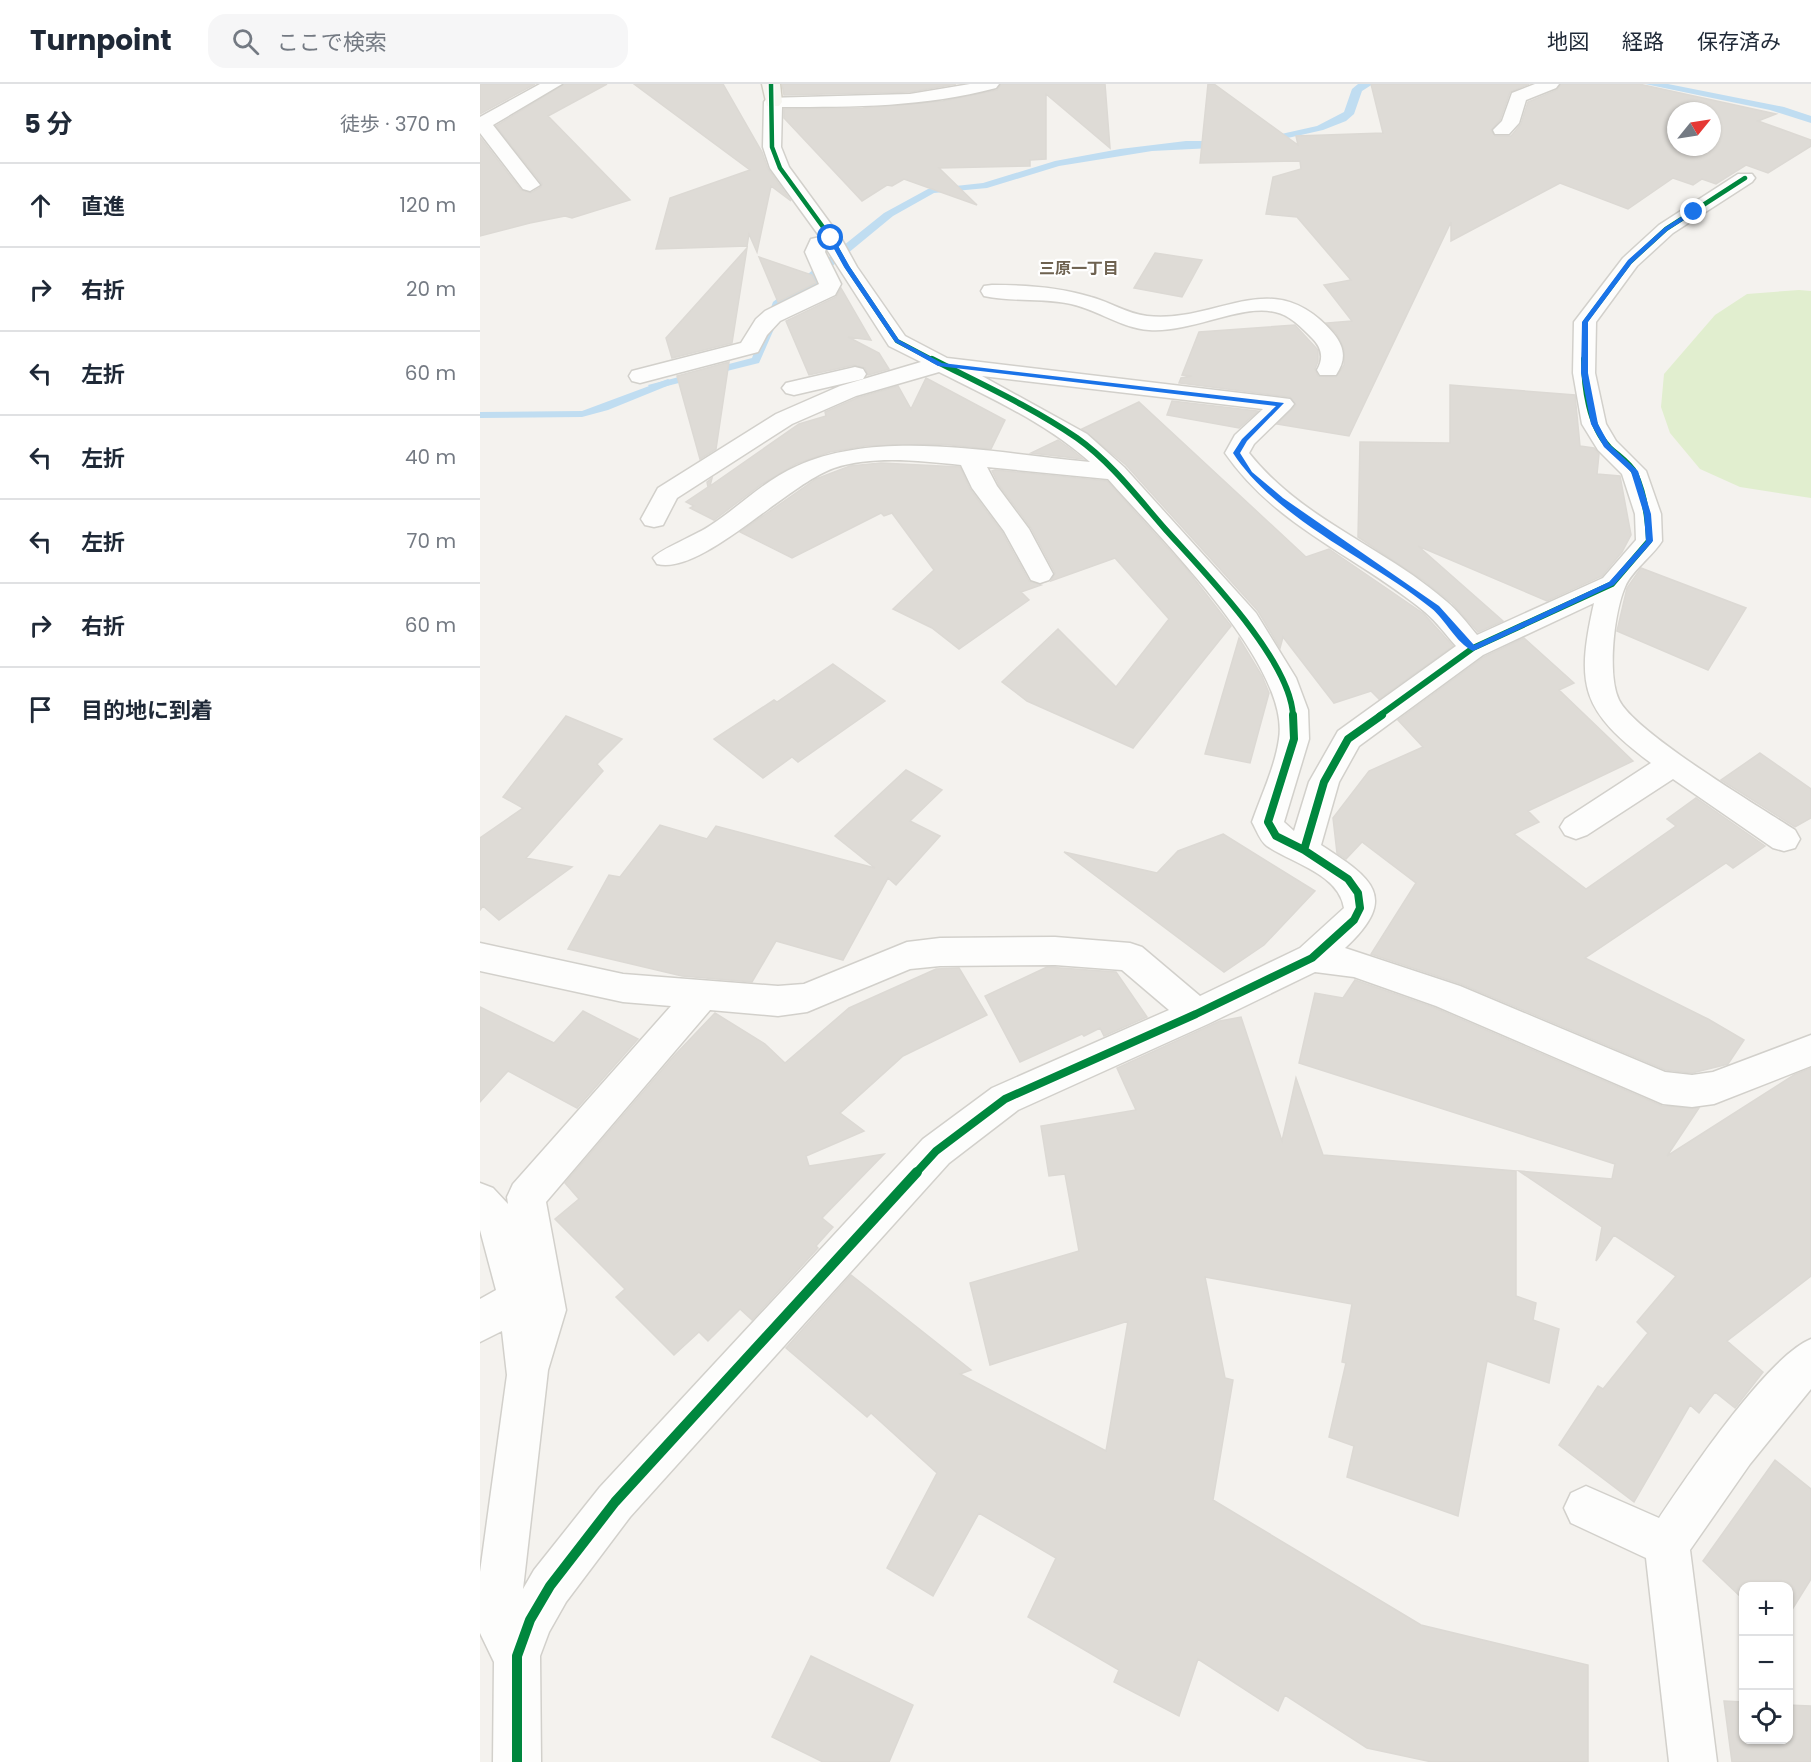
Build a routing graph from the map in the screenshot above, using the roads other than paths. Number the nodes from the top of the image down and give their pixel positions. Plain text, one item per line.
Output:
1 (553, 84) edge
2 (990, 84) edge
3 (1550, 84) edge
4 (772, 93) edge
5 (1502, 130) dead end
6 (1745, 178) dead end
7 (530, 185) dead end
8 (831, 238) junction
9 (992, 291) dead end
10 (934, 361) junction
11 (1328, 370) dead end
12 (640, 376) dead end
13 (794, 388) dead end
14 (971, 459) junction
15 (1115, 472) junction
16 (654, 519) dead end
17 (666, 558) dead end
18 (1040, 574) dead end
19 (1612, 584) junction
20 (1473, 648) junction
21 (1673, 764) junction
22 (1576, 827) dead end
23 (1784, 839) dead end
24 (1304, 850) junction
25 (480, 957) edge
26 (1312, 958) junction
27 (702, 995) junction
28 (1196, 1014) junction
29 (1811, 1050) edge
30 (480, 1201) edge
31 (518, 1299) junction
32 (480, 1322) edge
33 (1811, 1359) edge
34 (528, 1375) junction
35 (1586, 1508) dead end
36 (1667, 1545) junction
37 (517, 1656) junction
38 (517, 1762) edge
39 (1693, 1762) edge

1 - 7 street
2 - 4 street
3 - 5 street
4 - 8 street
6 - 19 street
8 - 10 street
8 - 12 street
9 - 11 street
10 - 13 street
10 - 15 street
10 - 16 street
10 - 20 street
14 - 15 street
14 - 17 street
14 - 18 street
15 - 24 street
19 - 20 street
19 - 21 street
20 - 24 street
21 - 22 street
21 - 23 street
24 - 26 street
25 - 27 street
26 - 28 street
26 - 29 street
27 - 28 street
27 - 34 street
28 - 37 street
30 - 31 street
31 - 32 street
31 - 34 street
33 - 36 street
34 - 37 street
35 - 36 street
36 - 39 street
37 - 38 street

